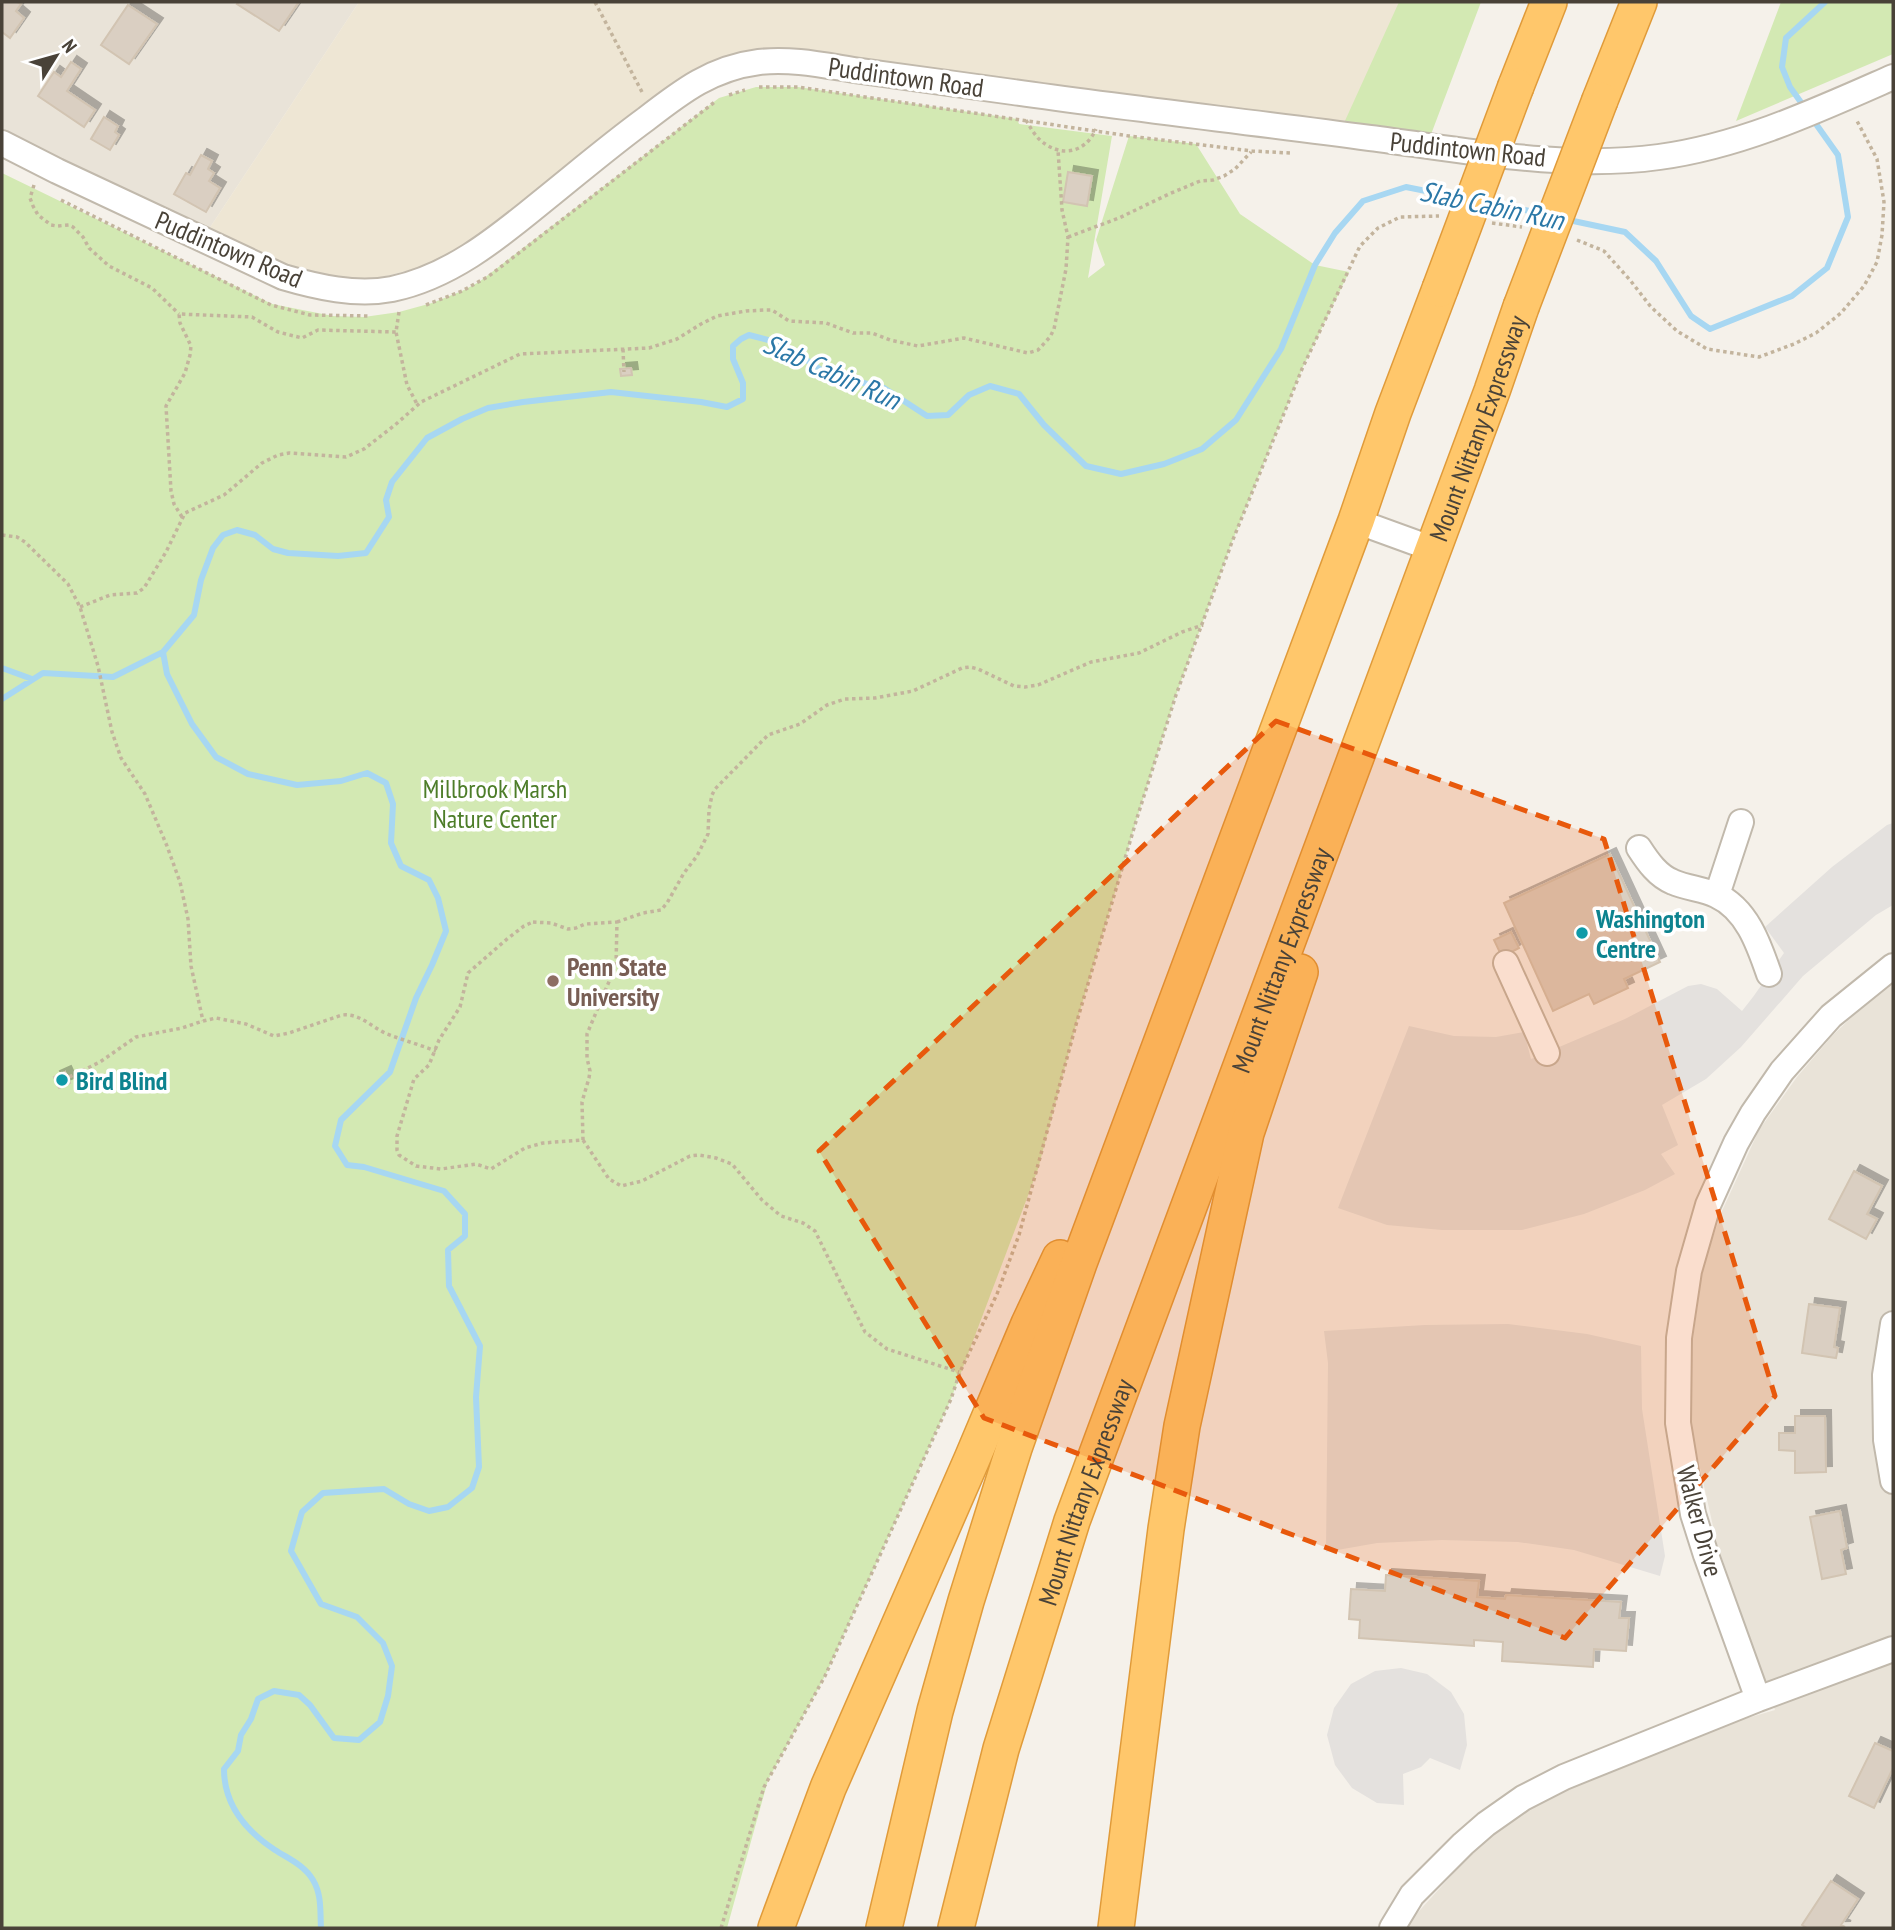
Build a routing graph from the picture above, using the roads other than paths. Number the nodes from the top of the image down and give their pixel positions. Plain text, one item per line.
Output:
1 (1549, 2) edge
2 (1639, 2) edge
3 (1893, 77) edge
4 (2, 143) edge
5 (1492, 391) junction
6 (1356, 521) junction
7 (1433, 549) junction
8 (1269, 754) junction
9 (1741, 822) dead end
10 (1639, 848) dead end
11 (1717, 895) junction
12 (1506, 963) dead end
13 (1893, 967) edge
14 (1769, 974) dead end
15 (1547, 1053) dead end
16 (1893, 1324) edge
17 (1893, 1481) edge
18 (1893, 1649) edge
19 (1758, 1699) junction
20 (776, 1928) edge
21 (884, 1928) edge
22 (956, 1928) edge
23 (1116, 1928) edge
24 (1392, 1928) edge

1 - 6 highway, bridge
2 - 5 highway, Mount Nittany Expressway, bridge
3 - 4 street, Puddintown Road
5 - 7 highway, Mount Nittany Expressway
5 - 23 highway
6 - 7 street
6 - 8 highway
7 - 22 highway, Mount Nittany Expressway
8 - 20 highway
8 - 21 highway
9 - 11 street
10 - 11 street
11 - 14 street
12 - 15 street
13 - 19 street, Walker Drive
16 - 17 street
18 - 19 street
19 - 24 street

